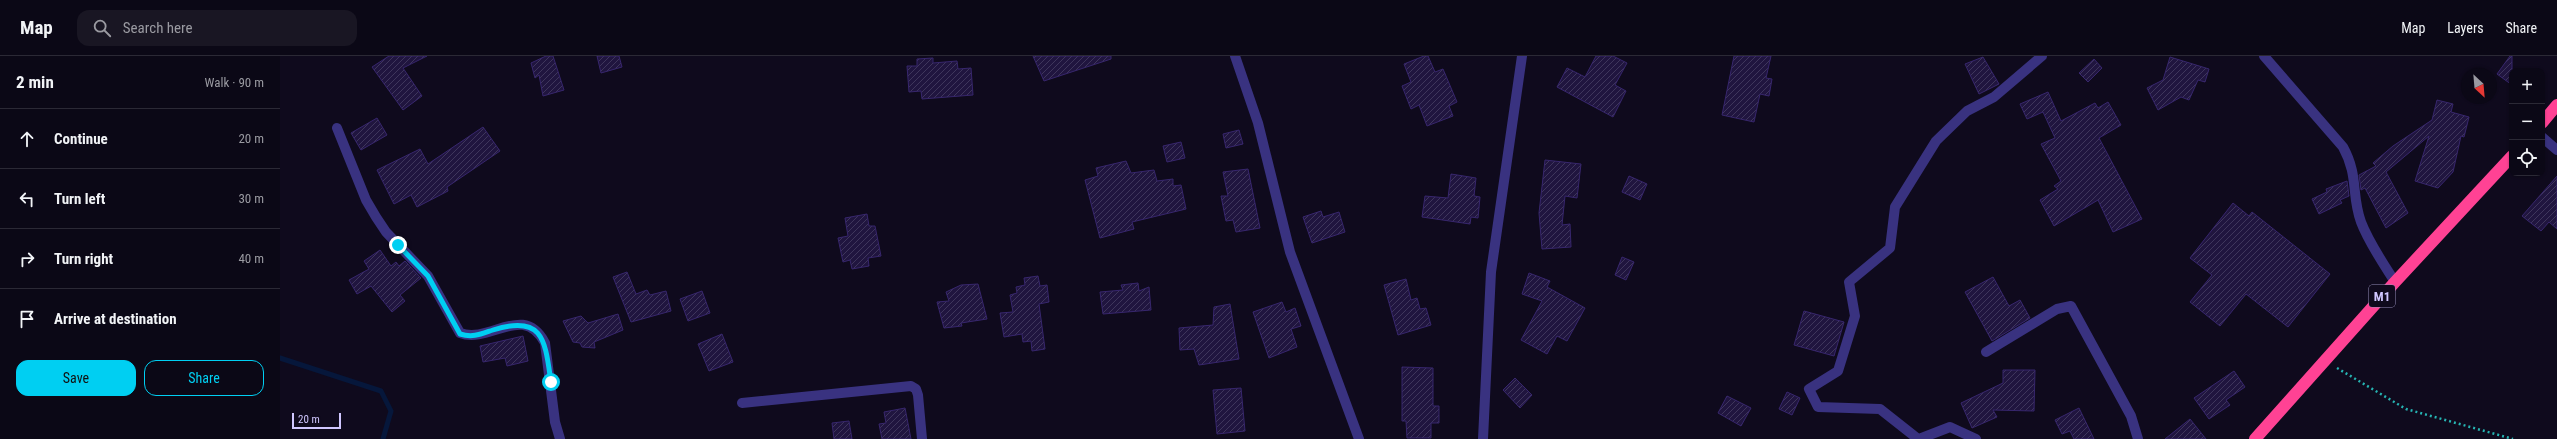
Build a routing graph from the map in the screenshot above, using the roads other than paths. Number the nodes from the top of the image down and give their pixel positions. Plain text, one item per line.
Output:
1 (1235, 56) edge
2 (1522, 56) edge
3 (2042, 56) edge
4 (2264, 56) edge
5 (2557, 105) edge
6 (2545, 119) edge
7 (337, 128) dead end
8 (2545, 140) edge
9 (2557, 150) edge
10 (2509, 159) edge
11 (2395, 282) junction
12 (1986, 352) dead end
13 (742, 403) dead end
14 (560, 439) edge
15 (922, 439) edge
16 (1359, 439) edge
17 (1483, 439) edge
18 (1919, 439) edge
19 (1976, 439) edge
20 (2138, 439) edge
21 (2255, 439) edge

1 - 16 street
2 - 17 street
3 - 18 street
4 - 11 street
5 - 6 highway
7 - 14 street
8 - 9 street
10 - 11 highway, M1
11 - 21 highway, M1
12 - 20 street
13 - 15 street
18 - 19 street

